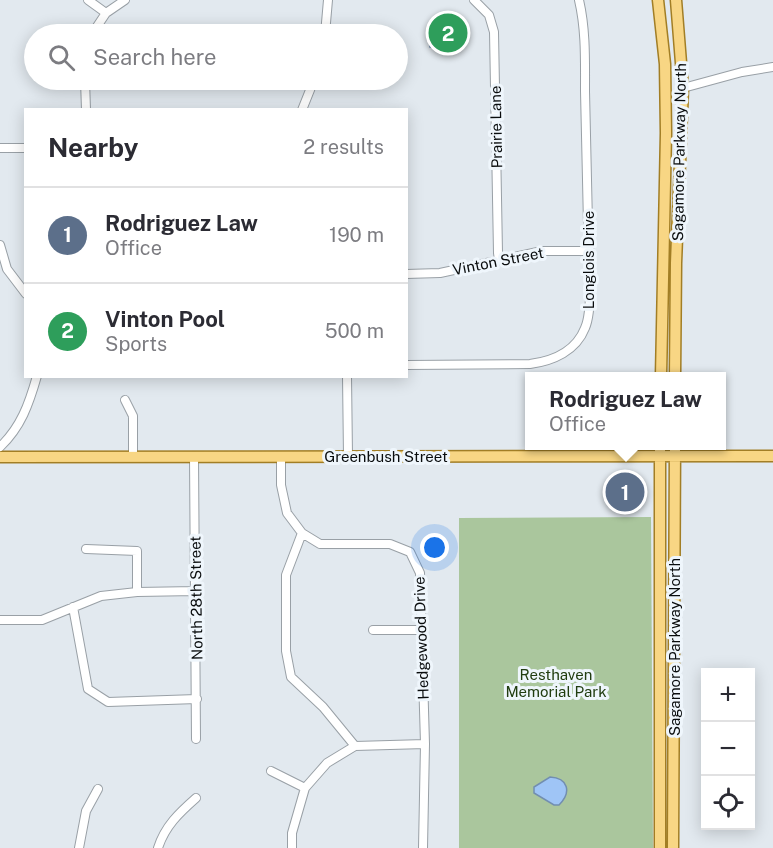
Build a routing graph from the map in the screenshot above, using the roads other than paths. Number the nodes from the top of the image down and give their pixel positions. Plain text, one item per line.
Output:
1 (87, 0) edge
2 (125, 0) edge
3 (328, 0) edge
4 (474, 0) edge
5 (579, 0) edge
6 (658, 0) edge
7 (676, 0) edge
8 (106, 13) junction
9 (99, 24) edge
10 (326, 24) edge
11 (773, 67) edge
12 (683, 88) junction
13 (85, 90) edge
14 (310, 90) edge
15 (86, 108) edge
16 (303, 108) edge
17 (0, 148) edge
18 (24, 148) edge
19 (0, 245) edge
20 (589, 251) junction
21 (499, 260) junction
22 (408, 274) edge
23 (24, 291) edge
24 (408, 365) edge
25 (662, 372) edge
26 (675, 372) edge
27 (36, 378) edge
28 (347, 378) edge
29 (125, 400) dead end
30 (0, 447) edge
31 (660, 451) edge
32 (675, 451) edge
33 (133, 456) junction
34 (194, 456) junction
35 (281, 456) junction
36 (348, 456) junction
37 (773, 456) edge
38 (0, 457) edge
39 (302, 533) junction
40 (86, 549) dead end
41 (196, 591) junction
42 (137, 592) junction
43 (73, 607) junction
44 (0, 620) edge
45 (372, 630) dead end
46 (422, 630) junction
47 (197, 699) junction
48 (196, 739) dead end
49 (425, 744) junction
50 (355, 746) junction
51 (271, 771) dead end
52 (305, 788) junction
53 (98, 789) dead end
54 (196, 798) dead end
55 (79, 848) edge
56 (158, 848) edge
57 (292, 848) edge
58 (423, 848) edge
59 (660, 848) edge
60 (673, 848) edge

1 - 8 street
2 - 8 street
3 - 10 street
4 - 21 street, Prairie Lane
5 - 20 street, Longlois Drive
6 - 25 main road, Sagamore Parkway North
7 - 12 main road, Sagamore Parkway North
8 - 9 street
11 - 12 street
12 - 26 main road, Sagamore Parkway North
13 - 15 street
14 - 16 street
17 - 18 street
19 - 23 street
20 - 21 street, Vinton Street
20 - 24 street, Longlois Drive
21 - 22 street, Vinton Street
27 - 30 street
28 - 36 street
29 - 33 street
31 - 32 main road, Greenbush Street
31 - 36 main road, Greenbush Street
31 - 59 main road, Sagamore Parkway North
32 - 37 main road, Greenbush Street
32 - 60 main road, Sagamore Parkway North
33 - 34 main road, Greenbush Street
33 - 38 main road, Greenbush Street
34 - 35 main road, Greenbush Street
34 - 41 street, North 28th Street
35 - 36 main road, Greenbush Street
35 - 39 street
39 - 46 street, Hedgewood Drive
39 - 50 street
40 - 42 street
41 - 42 street
41 - 47 street, North 28th Street
42 - 43 street
43 - 44 street
43 - 47 street
45 - 46 street
46 - 49 street, Hedgewood Drive
47 - 48 street, North 28th Street
49 - 50 street
49 - 58 street, Hedgewood Drive
50 - 52 street
51 - 52 street
52 - 57 street
53 - 55 street
54 - 56 street

